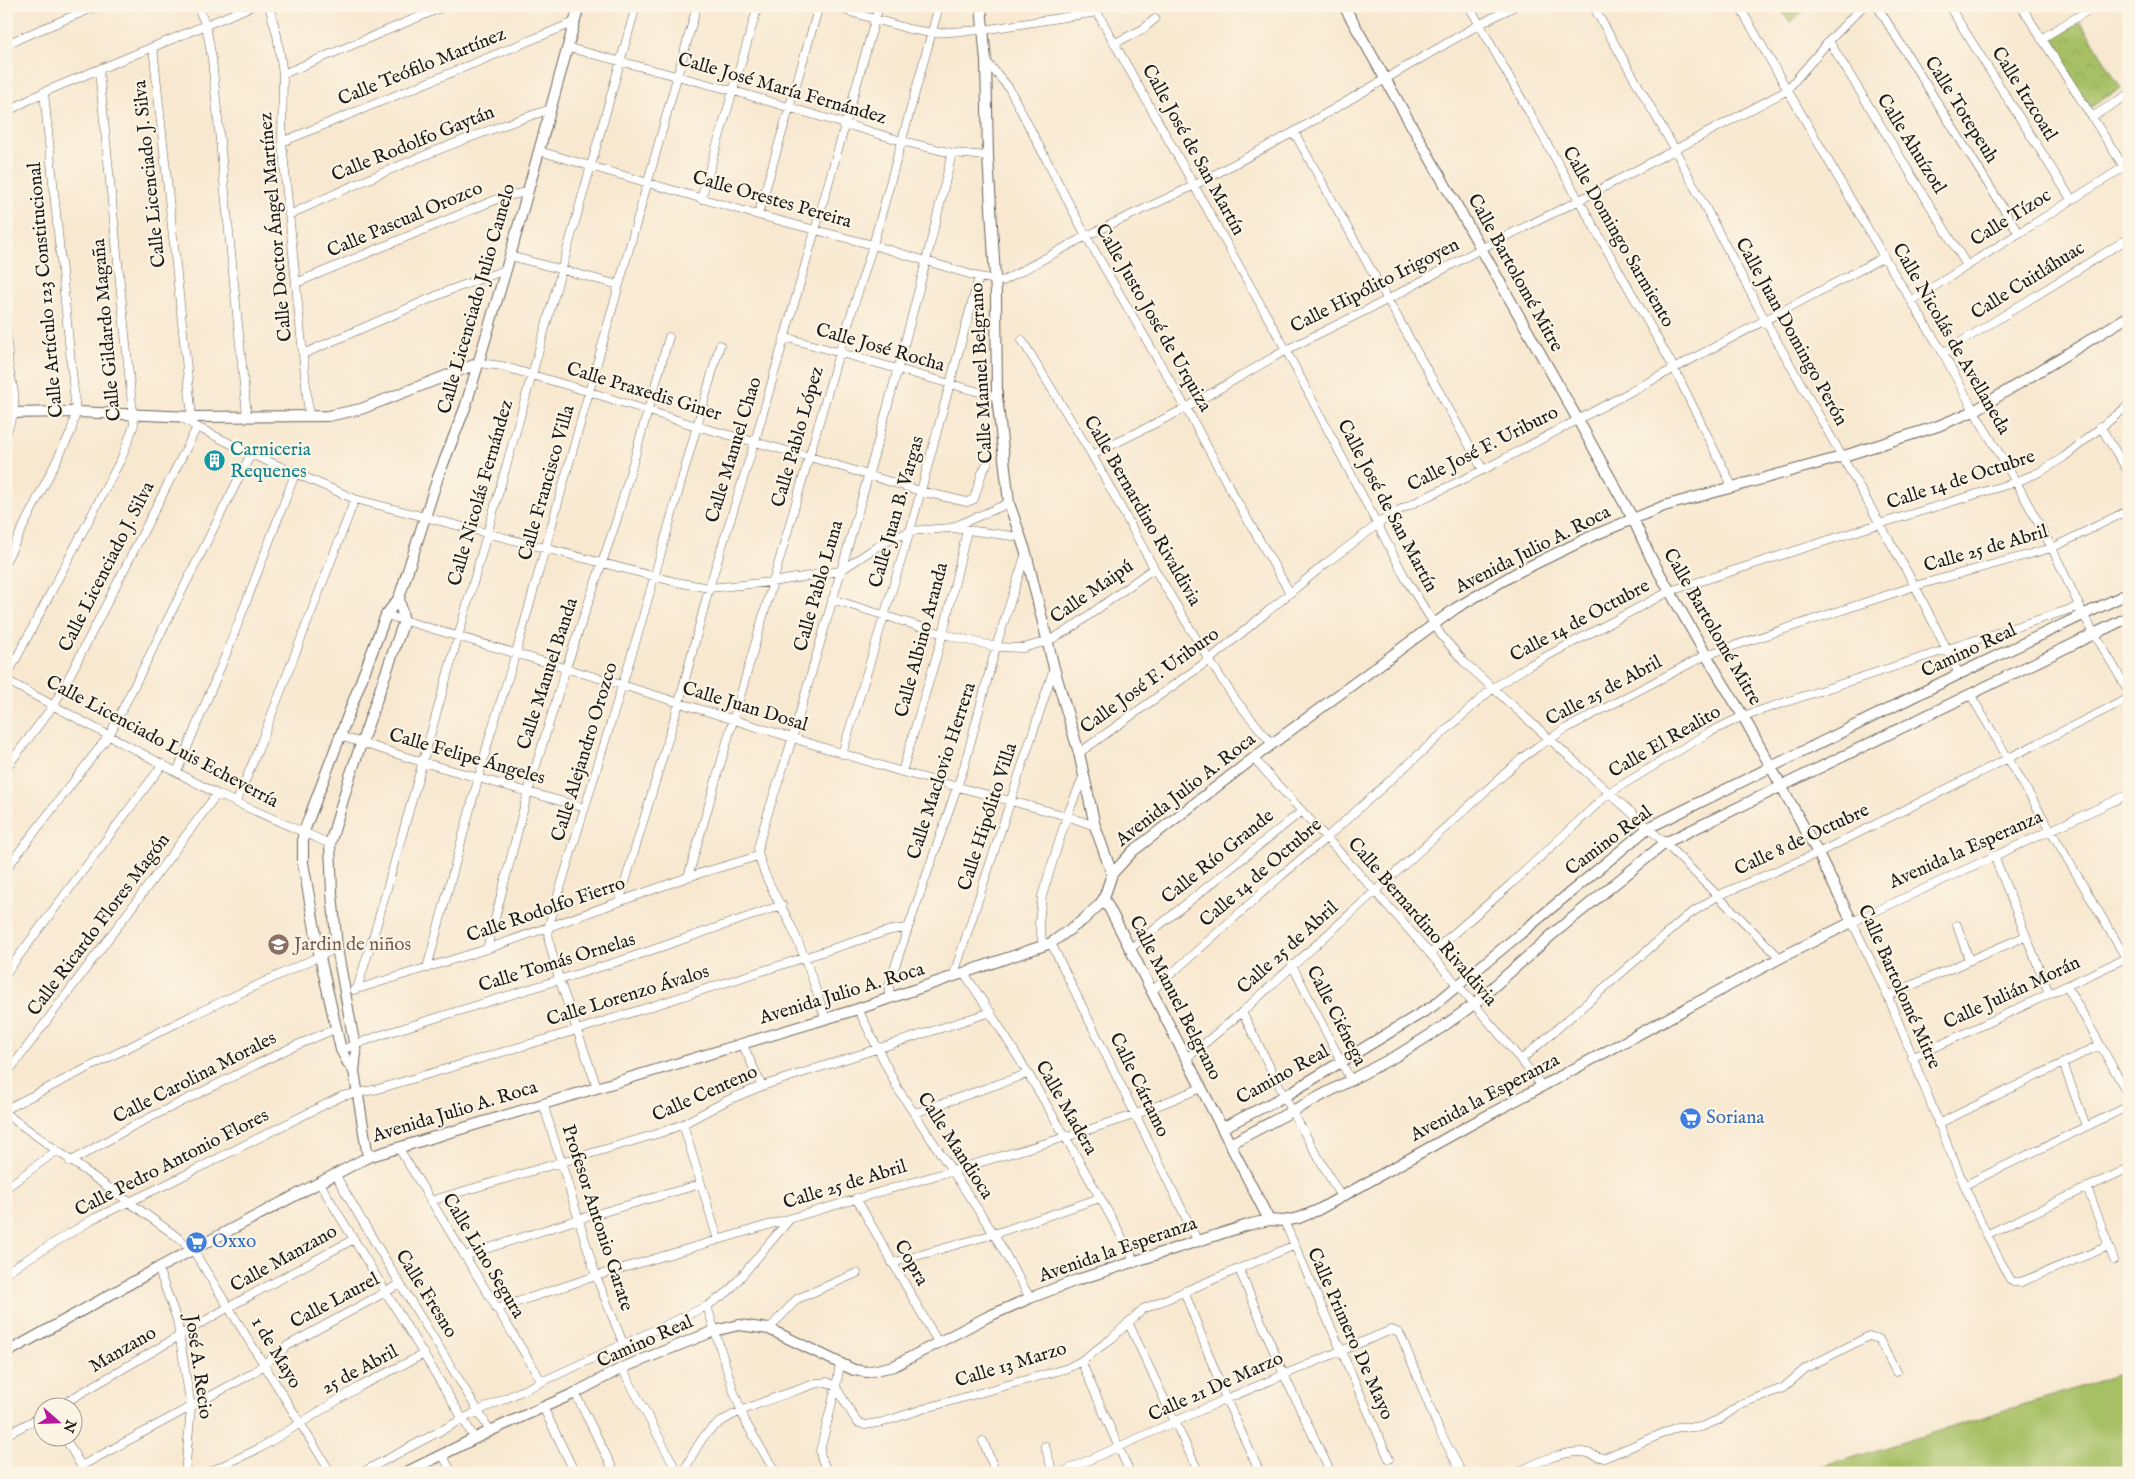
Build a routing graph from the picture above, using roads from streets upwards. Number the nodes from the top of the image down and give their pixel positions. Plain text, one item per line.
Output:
1 (96, 6) edge
2 (197, 6) edge
3 (252, 6) edge
4 (269, 6) edge
5 (445, 6) edge
6 (579, 6) edge
7 (636, 6) edge
8 (697, 6) edge
9 (758, 6) edge
10 (819, 6) edge
11 (830, 6) edge
12 (879, 6) edge
13 (940, 6) edge
14 (981, 6) edge
15 (1344, 6) edge
16 (1469, 6) edge
17 (1515, 6) edge
18 (1593, 6) edge
19 (1738, 6) edge
20 (1863, 6) edge
21 (1877, 6) edge
22 (1949, 6) edge
23 (2021, 6) edge
24 (2095, 6) edge
25 (1097, 9) edge
26 (1155, 19) dead end
27 (876, 20) junction
28 (575, 22) junction
29 (1480, 24) junction
30 (206, 25) junction
31 (983, 30) junction
32 (932, 33) junction
33 (2041, 39) junction
34 (1829, 40) junction
35 (1115, 43) junction
36 (6, 44) edge
37 (152, 47) junction
38 (569, 48) junction
39 (620, 61) junction
40 (986, 61) junction
41 (99, 70) junction
42 (282, 74) junction
43 (676, 76) junction
44 (1385, 79) junction
45 (734, 91) junction
46 (1786, 91) junction
47 (44, 92) junction
48 (2129, 94) edge
49 (788, 108) junction
50 (551, 109) junction
51 (6, 112) edge
52 (2092, 117) junction
53 (846, 124) junction
54 (1294, 132) junction
55 (902, 141) junction
56 (282, 142) junction
57 (1675, 150) junction
58 (539, 151) junction
59 (952, 153) junction
60 (988, 156) junction
61 (590, 165) junction
62 (2126, 165) edge
63 (647, 181) junction
64 (1193, 186) junction
65 (527, 192) junction
66 (701, 199) junction
67 (2071, 199) junction
68 (1578, 201) junction
69 (289, 214) junction
70 (758, 215) junction
71 (815, 231) junction
72 (2018, 232) junction
73 (1086, 236) junction
74 (2129, 238) edge
75 (873, 245) junction
76 (1482, 248) junction
77 (510, 256) junction
78 (1884, 257) junction
79 (927, 262) junction
80 (1966, 264) junction
81 (505, 270) junction
82 (562, 270) junction
83 (979, 277) junction
84 (995, 280) junction
85 (296, 283) junction
86 (619, 285) junction
87 (1387, 300) junction
88 (1911, 301) junction
89 (2129, 316) edge
90 (1765, 320) junction
91 (6, 329) edge
92 (784, 336) junction
93 (669, 337) dead end
94 (1022, 340) dead end
95 (720, 345) dead end
96 (1286, 350) junction
97 (839, 353) junction
98 (1944, 353) junction
99 (303, 354) junction
100 (479, 362) junction
101 (1674, 368) junction
102 (898, 370) junction
103 (532, 375) junction
104 (951, 385) junction
105 (590, 392) junction
106 (997, 397) junction
107 (2129, 405) edge
108 (1186, 408) junction
109 (647, 410) junction
110 (1974, 411) junction
111 (76, 412) junction
112 (10, 413) edge
113 (134, 414) junction
114 (247, 416) junction
115 (309, 416) junction
116 (181, 417) junction
117 (192, 417) junction
118 (1578, 420) junction
119 (696, 426) junction
120 (2100, 426) junction
121 (197, 427) junction
122 (6, 434) edge
123 (755, 441) junction
124 (251, 454) junction
125 (1092, 455) junction
126 (810, 457) junction
127 (1841, 457) junction
128 (987, 464) dead end
129 (1483, 470) junction
130 (2129, 473) edge
131 (295, 474) junction
132 (869, 475) junction
133 (2016, 482) junction
134 (1733, 488) junction
135 (920, 491) junction
136 (355, 499) junction
137 (1009, 503) junction
138 (2129, 510) edge
139 (425, 518) junction
140 (1633, 519) junction
141 (1378, 524) junction
142 (1879, 524) junction
143 (951, 528) junction
144 (967, 530) junction
145 (910, 531) junction
146 (486, 533) junction
147 (1020, 537) junction
148 (544, 547) junction
149 (2052, 548) junction
150 (1026, 553) junction
151 (6, 561) edge
152 (602, 562) junction
153 (1154, 568) junction
154 (840, 571) junction
155 (654, 575) junction
156 (772, 582) junction
157 (1915, 586) junction
158 (708, 588) junction
159 (1670, 591) junction
160 (1290, 593) junction
161 (2129, 594) edge
162 (399, 598) junction
163 (832, 598) junction
164 (2082, 611) junction
165 (386, 614) junction
166 (884, 615) junction
167 (2129, 617) edge
168 (404, 621) junction
169 (1434, 623) junction
170 (2095, 633) junction
171 (944, 634) junction
172 (457, 636) junction
173 (1048, 642) junction
174 (996, 647) junction
175 (1947, 649) junction
176 (516, 653) junction
177 (1706, 655) junction
178 (1209, 660) junction
179 (566, 668) junction
180 (1054, 668) junction
181 (1959, 674) junction
182 (6, 679) edge
183 (622, 684) junction
184 (1493, 688) junction
185 (2129, 692) edge
186 (1970, 694) junction
187 (2129, 698) edge
188 (679, 703) junction
189 (53, 706) junction
190 (1743, 716) junction
191 (732, 719) junction
192 (110, 734) junction
193 (340, 736) junction
194 (792, 738) junction
195 (1550, 738) junction
196 (362, 743) junction
197 (1272, 744) junction
198 (1079, 753) junction
199 (842, 754) junction
200 (2009, 757) junction
201 (1254, 759) junction
202 (422, 762) junction
203 (163, 764) junction
204 (6, 768) edge
205 (1772, 768) junction
206 (177, 772) junction
207 (902, 772) junction
208 (479, 777) junction
209 (1084, 777) junction
210 (1781, 785) junction
211 (956, 788) junction
212 (528, 792) junction
213 (1610, 793) junction
214 (217, 794) junction
215 (2129, 794) edge
216 (1011, 802) junction
217 (236, 803) junction
218 (585, 808) junction
219 (1302, 811) junction
220 (1067, 816) junction
221 (1095, 826) junction
222 (1648, 828) junction
223 (2050, 832) junction
224 (303, 834) junction
225 (1326, 838) junction
226 (1665, 843) junction
227 (330, 844) junction
228 (1818, 853) junction
229 (758, 856) junction
230 (1994, 856) junction
231 (6, 869) edge
232 (1112, 874) junction
233 (688, 877) junction
234 (1375, 891) junction
235 (1719, 895) junction
236 (1104, 898) junction
237 (620, 902) junction
238 (782, 905) junction
239 (1852, 922) junction
240 (1957, 925) dead end
241 (548, 928) junction
242 (907, 928) junction
243 (2026, 936) junction
244 (1046, 944) junction
245 (337, 948) junction
246 (1131, 948) junction
247 (487, 949) junction
248 (1430, 954) junction
249 (320, 957) junction
250 (805, 957) junction
251 (1780, 958) junction
252 (1969, 960) junction
253 (2127, 961) edge
254 (1292, 965) junction
255 (427, 968) junction
256 (6, 973) edge
257 (964, 973) junction
258 (953, 977) junction
259 (559, 979) junction
260 (2067, 986) junction
261 (1459, 987) junction
262 (357, 989) junction
263 (1152, 991) junction
264 (345, 993) junction
265 (2049, 993) junction
266 (1887, 996) junction
267 (890, 999) junction
268 (1473, 1006) junction
269 (858, 1009) junction
270 (991, 1012) junction
271 (1242, 1012) junction
272 (825, 1018) junction
273 (337, 1028) junction
274 (577, 1030) junction
275 (742, 1043) junction
276 (354, 1044) junction
277 (2100, 1045) junction
278 (877, 1049) junction
279 (342, 1050) junction
280 (1187, 1058) junction
281 (1912, 1058) junction
282 (1521, 1060) junction
283 (1342, 1062) junction
284 (2062, 1063) junction
285 (354, 1070) junction
286 (1028, 1074) junction
287 (6, 1075) edge
288 (1351, 1081) junction
289 (762, 1086) junction
290 (597, 1087) junction
291 (1542, 1087) junction
292 (1201, 1088) junction
293 (358, 1093) junction
294 (1285, 1096) junction
295 (2129, 1096) edge
296 (543, 1103) junction
297 (2129, 1106) edge
298 (6, 1109) edge
299 (1293, 1112) junction
300 (915, 1113) junction
301 (6, 1114) edge
302 (1137, 1114) junction
303 (683, 1124) junction
304 (1938, 1124) junction
305 (2086, 1126) junction
306 (1222, 1128) junction
307 (1066, 1138) junction
308 (1230, 1144) junction
309 (398, 1147) junction
310 (56, 1151) junction
311 (368, 1157) junction
312 (70, 1162) junction
313 (561, 1162) junction
314 (2129, 1168) edge
315 (950, 1171) junction
316 (335, 1174) junction
317 (319, 1182) junction
318 (701, 1184) junction
319 (1965, 1186) junction
320 (2087, 1187) junction
321 (6, 1188) edge
322 (1341, 1197) junction
323 (856, 1198) junction
324 (1100, 1198) junction
325 (430, 1201) junction
326 (127, 1202) junction
327 (579, 1219) junction
328 (790, 1219) junction
329 (1269, 1220) junction
330 (1284, 1221) junction
331 (994, 1234) junction
332 (1988, 1234) junction
333 (354, 1238) junction
334 (718, 1240) junction
335 (1198, 1242) junction
336 (1293, 1246) junction
337 (2109, 1246) junction
338 (193, 1250) junction
339 (464, 1256) junction
340 (2114, 1260) dead end
341 (892, 1262) junction
342 (1135, 1263) junction
343 (158, 1268) junction
344 (1239, 1269) junction
345 (6, 1272) edge
346 (858, 1273) dead end
347 (596, 1276) junction
348 (400, 1284) junction
349 (1184, 1291) junction
350 (386, 1292) junction
351 (1030, 1298) junction
352 (707, 1306) junction
353 (229, 1307) junction
354 (496, 1309) junction
355 (1128, 1322) junction
356 (770, 1330) junction
357 (714, 1331) junction
358 (180, 1336) junction
359 (623, 1343) junction
360 (939, 1344) junction
361 (1341, 1351) junction
362 (6, 1353) edge
363 (424, 1354) junction
364 (1081, 1361) junction
365 (840, 1364) junction
366 (263, 1365) junction
367 (622, 1368) junction
368 (1896, 1372) dead end
369 (1284, 1375) junction
370 (541, 1380) junction
371 (836, 1388) junction
372 (575, 1393) junction
373 (76, 1396) edge
374 (1226, 1399) junction
375 (543, 1407) junction
376 (191, 1408) junction
377 (478, 1411) junction
378 (741, 1411) junction
379 (462, 1419) junction
380 (32, 1421) edge
381 (1176, 1422) junction
382 (301, 1423) junction
383 (490, 1431) junction
384 (6, 1435) edge
385 (475, 1439) junction
386 (982, 1441) dead end
387 (70, 1446) edge
388 (1045, 1446) dead end
389 (1120, 1448) junction
390 (442, 1454) junction
391 (1389, 1459) dead end
392 (83, 1469) edge
393 (185, 1473) edge
394 (207, 1473) edge
395 (331, 1473) edge
396 (361, 1473) edge
397 (405, 1473) edge
398 (452, 1473) edge
399 (576, 1473) edge
400 (616, 1473) edge
401 (678, 1473) edge
402 (683, 1473) edge
403 (776, 1473) edge
404 (828, 1473) edge
405 (996, 1473) edge
406 (1053, 1473) edge
407 (1060, 1473) edge
408 (1130, 1473) edge
409 (1199, 1473) edge
410 (1260, 1473) edge
411 (1331, 1473) edge
412 (1462, 1473) edge
413 (1518, 1473) edge

1 - 36 street
2 - 30 street
3 - 30 street
4 - 42 street, Calle Doctor Ángel Martínez
5 - 42 street
6 - 28 street, Calle Licenciado Julio Camelo
7 - 39 street, Calle Nicolás Fernández
8 - 43 street, Calle Francisco Villa
9 - 45 street
10 - 49 street
11 - 27 street
12 - 27 street, Calle Manuel Chao
13 - 32 street, Calle Pablo López
14 - 31 street, Calle Manuel Belgrano
15 - 44 street, Calle Bartolomé Mitre
16 - 29 street, Calle Domingo Sarmiento
17 - 29 street
18 - 57 street, Calle Juan Domingo Perón
19 - 46 street, Calle Nicolás de Avellaneda
20 - 34 street, Calle Hipólito Irigoyen
21 - 72 street, Calle Totepeuh
22 - 67 street, Calle Itzcoatl
23 - 33 street
24 - 33 street
25 - 31 street
25 - 35 street, Calle José de San Martín
26 - 35 street
27 - 32 street
27 - 53 street, Calle Manuel Chao
28 - 38 street, Calle Licenciado Julio Camelo
28 - 56 street, Calle Teófilo Martínez
29 - 44 street
29 - 68 street, Calle Domingo Sarmiento
30 - 37 street
30 - 114 street
31 - 32 street
31 - 40 street, Calle Manuel Belgrano
32 - 55 street, Calle Pablo López
33 - 52 street
34 - 46 street, Calle Hipólito Irigoyen
34 - 80 street, Calle Ahuízotl
35 - 64 street, Calle José de San Martín
37 - 41 street
37 - 117 street, Calle Licenciado J. Silva
38 - 39 street, Calle José María Fernández
38 - 50 street, Calle Licenciado Julio Camelo
39 - 43 street, Calle José María Fernández
39 - 61 street, Calle Nicolás Fernández
40 - 60 street, Calle Manuel Belgrano
40 - 73 street, Calle Justo José de Urquiza
41 - 47 street
41 - 113 street, Calle Gildardo Magaña
42 - 56 street, Calle Doctor Ángel Martínez
43 - 45 street, Calle José María Fernández
43 - 63 street, Calle Francisco Villa
44 - 54 street
44 - 76 street, Calle Bartolomé Mitre
45 - 49 street, Calle José María Fernández
45 - 66 street
46 - 57 street, Calle Hipólito Irigoyen
46 - 78 street, Calle Nicolás de Avellaneda
47 - 51 street
47 - 111 street, Calle Artículo 123 Constitucional
48 - 52 street
49 - 53 street, Calle José María Fernández
49 - 70 street
50 - 58 street, Calle Licenciado Julio Camelo
50 - 69 street, Calle Rodolfo Gaytán
52 - 62 street
53 - 55 street, Calle José María Fernández
53 - 71 street, Calle Manuel Chao
54 - 64 street
54 - 87 street
55 - 59 street, Calle José María Fernández
55 - 75 street, Calle Pablo López
56 - 69 street, Calle Doctor Ángel Martínez
57 - 68 street, Calle Hipólito Irigoyen
57 - 90 street, Calle Juan Domingo Perón
58 - 61 street, Calle Orestes Pereira
58 - 65 street, Calle Licenciado Julio Camelo
59 - 60 street, Calle José María Fernández
59 - 79 street, Calle Pablo Luna
60 - 84 street, Calle Manuel Belgrano
61 - 63 street, Calle Orestes Pereira
61 - 82 street, Calle Nicolás Fernández
62 - 67 street, Calle Tízoc
63 - 66 street, Calle Orestes Pereira
63 - 86 street, Calle Francisco Villa
64 - 73 street
64 - 96 street, Calle José de San Martín
65 - 77 street, Calle Licenciado Julio Camelo
65 - 85 street, Calle Pascual Orozco
66 - 70 street, Calle Orestes Pereira
67 - 72 street, Calle Tízoc
68 - 76 street, Calle Hipólito Irigoyen
68 - 101 street, Calle Domingo Sarmiento
69 - 85 street, Calle Doctor Ángel Martínez
70 - 71 street, Calle Orestes Pereira
71 - 75 street, Calle Orestes Pereira
71 - 92 street, Calle Manuel Chao
72 - 80 street, Calle Tízoc
73 - 84 street
73 - 108 street, Calle Justo José de Urquiza
74 - 98 street, Calle Cuitláhuac
75 - 79 street, Calle Orestes Pereira
75 - 97 street, Calle Pablo López
76 - 87 street, Calle Hipólito Irigoyen
76 - 118 street, Calle Bartolomé Mitre
77 - 81 street, Calle Licenciado Julio Camelo
77 - 82 street
78 - 88 street, Calle Nicolás de Avellaneda
78 - 90 street, Calle José F. Uriburo
79 - 83 street, Calle Orestes Pereira
79 - 102 street, Calle Pablo Luna
80 - 88 street, Calle Tízoc
81 - 99 street
81 - 100 street, Calle Licenciado Julio Camelo
82 - 86 street
82 - 103 street, Calle Nicolás Fernández
83 - 84 street, Calle Orestes Pereira
83 - 104 street, Calle Juan B. Vargas
84 - 106 street, Calle Manuel Belgrano
85 - 99 street, Calle Doctor Ángel Martínez
86 - 105 street, Calle Francisco Villa
87 - 96 street, Calle Hipólito Irigoyen
87 - 129 street
88 - 98 street, Calle Nicolás de Avellaneda
89 - 110 street, Avenida Julio A. Roca
90 - 101 street, Calle José F. Uriburo
90 - 127 street, Calle Juan Domingo Perón
91 - 112 street
92 - 97 street, Calle José Rocha
92 - 123 street, Calle Manuel Chao
93 - 109 street, Calle Manuel Banda
94 - 125 street, Calle Bernardino Rivaldivia
95 - 119 street, Calle Alejandro Orozco
96 - 108 street, Calle Hipólito Irigoyen
96 - 141 street, Calle José de San Martín
97 - 102 street, Calle José Rocha
97 - 126 street, Calle Pablo López
98 - 110 street, Calle Nicolás de Avellaneda
99 - 115 street, Calle Doctor Ángel Martínez
100 - 103 street, Calle Praxedis Giner
100 - 115 street
100 - 139 street, Calle Licenciado Julio Camelo
101 - 118 street, Calle José F. Uriburo
101 - 134 street, Calle Domingo Sarmiento
102 - 104 street, Calle José Rocha
102 - 132 street, Calle Pablo Luna
103 - 105 street, Calle Praxedis Giner
103 - 146 street, Calle Nicolás Fernández
104 - 106 street, Calle José Rocha
104 - 135 street, Calle Juan B. Vargas
105 - 109 street, Calle Praxedis Giner
105 - 148 street, Calle Francisco Villa
106 - 137 street, Calle Manuel Belgrano
107 - 120 street, Calle 14 de Octubre
108 - 125 street, Calle Hipólito Irigoyen
108 - 160 street, Calle Justo José de Urquiza
109 - 119 street, Calle Praxedis Giner
109 - 152 street, Calle Manuel Banda
110 - 127 street, Avenida Julio A. Roca
110 - 133 street, Calle Nicolás de Avellaneda
111 - 112 street
111 - 113 street
111 - 151 street, Calle Artículo 123 Constitucional
112 - 122 street
113 - 116 street
113 - 182 street, Calle Gildardo Magaña
114 - 115 street
114 - 117 street
116 - 117 street
116 - 121 street
118 - 129 street, Calle José F. Uriburo
118 - 140 street, Calle Bartolomé Mitre
119 - 123 street, Calle Praxedis Giner
119 - 155 street, Calle Alejandro Orozco
120 - 130 street
120 - 133 street, Calle 14 de Octubre
121 - 124 street
121 - 189 street, Calle Licenciado J. Silva
123 - 126 street, Calle Praxedis Giner
123 - 158 street, Calle Manuel Chao
124 - 131 street
124 - 192 street
125 - 153 street, Calle Bernardino Rivaldivia
126 - 132 street, Calle Praxedis Giner
126 - 156 street, Calle Pablo López
127 - 134 street, Avenida Julio A. Roca
127 - 142 street, Calle Juan Domingo Perón
128 - 135 street, Calle Praxedis Giner
129 - 141 street, Calle José F. Uriburo
131 - 136 street
131 - 206 street
132 - 135 street, Calle Praxedis Giner
132 - 154 street, Calle Pablo Luna
133 - 142 street, Calle 14 de Octubre
133 - 149 street, Calle Nicolás de Avellaneda
134 - 140 street, Avenida Julio A. Roca
135 - 145 street, Calle Juan B. Vargas
136 - 139 street
136 - 217 street
137 - 143 street
137 - 147 street, Calle Manuel Belgrano
138 - 149 street, Calle 25 de Abril
139 - 146 street
139 - 162 street, Calle Licenciado Julio Camelo
140 - 159 street, Calle Bartolomé Mitre
140 - 169 street, Avenida Julio A. Roca
141 - 160 street, Calle José F. Uriburo
141 - 169 street, Calle José de San Martín
142 - 157 street, Calle Juan Domingo Perón
142 - 159 street, Calle 14 de Octubre
143 - 144 street
143 - 145 street
144 - 147 street
144 - 171 street, Calle Albino Aranda
145 - 154 street
145 - 166 street, Calle Juan B. Vargas
146 - 148 street
146 - 172 street, Calle Nicolás Fernández
147 - 150 street, Calle Manuel Belgrano
148 - 152 street
148 - 176 street, Calle Francisco Villa
149 - 157 street, Calle 25 de Abril
149 - 164 street, Calle Nicolás de Avellaneda
150 - 173 street, Calle Manuel Belgrano
150 - 174 street, Calle Maclovio Herrera
152 - 155 street
152 - 179 street, Calle Manuel Banda
153 - 173 street, Calle Maipú
153 - 178 street, Calle Bernardino Rivaldivia
154 - 156 street
154 - 163 street, Calle Pablo Luna
155 - 158 street
155 - 183 street, Calle Alejandro Orozco
156 - 158 street
156 - 191 street, Calle Pablo López
157 - 175 street, Calle Juan Domingo Perón
157 - 177 street, Calle 25 de Abril
158 - 188 street, Calle Manuel Chao
159 - 177 street, Calle Bartolomé Mitre
159 - 184 street, Calle 14 de Octubre
160 - 178 street, Calle José F. Uriburo
161 - 164 street, Camino Real
162 - 165 street, Calle Licenciado Julio Camelo
162 - 168 street
163 - 166 street, Calle Maipú
163 - 194 street, Calle Pablo Luna
164 - 170 street, Calle Nicolás de Avellaneda
164 - 175 street, Calle El Realito
164 - 181 street, Camino Real
165 - 168 street, Calle Juan Dosal
165 - 193 street, Calle Licenciado Julio Camelo
166 - 171 street, Calle Maipú
166 - 199 street, Calle Juan B. Vargas
167 - 170 street, Camino Real
168 - 172 street, Calle Juan Dosal
168 - 196 street
169 - 184 street, Calle José de San Martín
169 - 197 street, Avenida Julio A. Roca
170 - 185 street, Calle Nicolás de Avellaneda
170 - 186 street, Camino Real
171 - 174 street, Calle Maipú
171 - 207 street, Calle Albino Aranda
172 - 176 street, Calle Juan Dosal
172 - 202 street, Calle Nicolás Fernández
173 - 174 street, Calle Maipú
173 - 180 street, Calle Manuel Belgrano
174 - 211 street, Calle Maclovio Herrera
175 - 181 street, Calle Juan Domingo Perón
175 - 190 street, Calle El Realito
176 - 179 street, Calle Juan Dosal
176 - 208 street, Calle Francisco Villa
177 - 190 street, Calle Bartolomé Mitre
177 - 195 street, Calle 25 de Abril
178 - 197 street, Calle Bernardino Rivaldivia
178 - 198 street, Calle José F. Uriburo
179 - 183 street, Calle Juan Dosal
179 - 212 street, Calle Manuel Banda
180 - 198 street, Calle Manuel Belgrano
180 - 216 street, Calle Hipólito Villa
181 - 205 street, Camino Real
182 - 189 street, Calle Licenciado Luis Echeverría
183 - 188 street, Calle Juan Dosal
183 - 218 street, Calle Alejandro Orozco
184 - 195 street, Calle José de San Martín
184 - 225 street, Calle 14 de Octubre
186 - 200 street
186 - 210 street, Camino Real
187 - 200 street, Calle 8 de Octubre
188 - 191 street, Calle Juan Dosal
188 - 237 street, Calle Manuel Chao
189 - 192 street, Calle Licenciado Luis Echeverría
189 - 204 street, Calle Licenciado J. Silva
190 - 205 street, Calle Bartolomé Mitre
190 - 213 street, Calle El Realito
191 - 194 street, Calle Juan Dosal
191 - 233 street, Calle Pablo López
192 - 203 street, Calle Licenciado Luis Echeverría
192 - 231 street
193 - 196 street, Calle Felipe Ángeles
193 - 224 street, Calle Licenciado Julio Camelo
194 - 199 street, Calle Juan Dosal
194 - 229 street, Calle Pablo Luna
195 - 213 street, Calle José de San Martín
195 - 234 street, Calle 25 de Abril
196 - 202 street, Calle Felipe Ángeles
196 - 227 street
197 - 201 street, Avenida Julio A. Roca
198 - 209 street, Calle Manuel Belgrano
199 - 207 street, Calle Juan Dosal
200 - 223 street
200 - 228 street, Calle 8 de Octubre
201 - 219 street, Calle Bernardino Rivaldivia
201 - 232 street, Avenida Julio A. Roca
202 - 208 street, Calle Felipe Ángeles
202 - 262 street, Calle Nicolás Fernández
203 - 206 street, Calle Licenciado Luis Echeverría
203 - 256 street
205 - 210 street, Calle Bartolomé Mitre
205 - 222 street, Camino Real
206 - 214 street, Calle Licenciado Luis Echeverría
207 - 211 street, Calle Juan Dosal
208 - 212 street, Calle Felipe Ángeles
208 - 255 street, Calle Francisco Villa
209 - 220 street
209 - 221 street, Calle Manuel Belgrano
210 - 226 street, Camino Real
210 - 228 street, Calle Bartolomé Mitre
211 - 216 street, Calle Juan Dosal
211 - 242 street, Calle Maclovio Herrera
212 - 218 street, Calle Felipe Ángeles
212 - 247 street, Calle Manuel Banda
213 - 222 street, Calle José de San Martín
213 - 248 street, Calle El Realito
214 - 217 street, Calle Licenciado Luis Echeverría
214 - 287 street, Calle Ricardo Flores Magón
215 - 223 street, Avenida la Esperanza
216 - 220 street, Calle Juan Dosal
216 - 258 street, Calle Hipólito Villa
217 - 224 street, Calle Licenciado Luis Echeverría
218 - 241 street, Calle Alejandro Orozco
219 - 225 street, Calle Bernardino Rivaldivia
219 - 246 street, Calle Río Grande
220 - 221 street, Calle Juan Dosal
220 - 244 street
221 - 232 street, Calle Manuel Belgrano
222 - 226 street, Calle José de San Martín
222 - 261 street, Camino Real
223 - 230 street, Avenida la Esperanza
223 - 253 street
224 - 227 street, Calle Licenciado Luis Echeverría
224 - 249 street
225 - 234 street, Calle Bernardino Rivaldivia
225 - 263 street, Calle 14 de Octubre
226 - 235 street, Calle José de San Martín
226 - 268 street, Camino Real
227 - 245 street
228 - 235 street, Calle 8 de Octubre
228 - 239 street, Calle Bartolomé Mitre
229 - 233 street, Calle Rodolfo Fierro
229 - 238 street
230 - 239 street, Avenida la Esperanza
230 - 243 street
232 - 236 street, Avenida Julio A. Roca
233 - 237 street, Calle Rodolfo Fierro
234 - 248 street, Calle Bernardino Rivaldivia
234 - 254 street, Calle 25 de Abril
235 - 251 street, Calle José de San Martín
235 - 282 street, Calle 8 de Octubre
236 - 244 street, Avenida Julio A. Roca
236 - 246 street, Calle Manuel Belgrano
237 - 241 street, Calle Rodolfo Fierro
238 - 250 street
238 - 259 street, Calle Tomás Ornelas
239 - 251 street, Avenida la Esperanza
239 - 266 street, Calle Bartolomé Mitre
240 - 252 street
241 - 247 street, Calle Rodolfo Fierro
241 - 259 street, Calle Alejandro Orozco
242 - 250 street, Calle Lorenzo Ávalos
242 - 267 street, Calle Maclovio Herrera
243 - 252 street
243 - 265 street
244 - 257 street, Avenida Julio A. Roca
244 - 302 street, Calle Cártamo
245 - 249 street
245 - 264 street
246 - 263 street, Calle Manuel Belgrano
247 - 255 street, Calle Rodolfo Fierro
248 - 261 street, Calle Bernardino Rivaldivia
249 - 273 street
249 - 298 street
250 - 272 street
250 - 274 street, Calle Lorenzo Ávalos
251 - 291 street, Avenida la Esperanza
252 - 266 street
253 - 260 street, Calle Julián Morán
254 - 271 street, Calle 25 de Abril
254 - 283 street, Calle Ciénega
255 - 262 street, Calle Rodolfo Fierro
257 - 258 street, Avenida Julio A. Roca
257 - 270 street, Calle Madera
258 - 267 street, Avenida Julio A. Roca
259 - 274 street, Calle Alejandro Orozco
259 - 276 street, Calle Tomás Ornelas
260 - 265 street, Calle Julián Morán
260 - 277 street
261 - 268 street, Calle Bernardino Rivaldivia
261 - 283 street, Camino Real
262 - 264 street, Calle Rodolfo Fierro
263 - 280 street, Calle Manuel Belgrano
264 - 276 street
265 - 281 street, Calle Julián Morán
266 - 281 street, Calle Bartolomé Mitre
267 - 269 street, Avenida Julio A. Roca
268 - 282 street, Calle Bernardino Rivaldivia
268 - 288 street, Camino Real
269 - 272 street, Avenida Julio A. Roca
269 - 278 street, Calle Mandioca
270 - 278 street, Calle Centeno
270 - 286 street, Calle Madera
271 - 280 street, Calle 25 de Abril
271 - 294 street
272 - 275 street, Avenida Julio A. Roca
273 - 279 street
273 - 312 street, Calle Carolina Morales
274 - 290 street, Calle Alejandro Orozco
274 - 293 street, Calle Lorenzo Ávalos
275 - 289 street
275 - 290 street, Avenida Julio A. Roca
276 - 279 street, Calle Tomás Ornelas
276 - 285 street
277 - 284 street
277 - 295 street
278 - 289 street, Calle Centeno
278 - 300 street, Calle Mandioca
279 - 285 street
280 - 292 street, Calle Manuel Belgrano
281 - 304 street, Calle Bartolomé Mitre
282 - 291 street, Calle Bernardino Rivaldivia
283 - 288 street, Calle Ciénega
283 - 294 street, Camino Real
284 - 304 street
284 - 305 street
285 - 293 street
286 - 300 street
286 - 307 street, Calle Madera
288 - 299 street, Camino Real
289 - 303 street, Calle Centeno
290 - 296 street, Avenida Julio A. Roca
291 - 322 street, Avenida la Esperanza
292 - 302 street, Calle 25 de Abril
292 - 306 street, Calle Manuel Belgrano
293 - 311 street
293 - 326 street, Calle Pedro Antonio Flores
294 - 299 street
294 - 306 street, Camino Real
296 - 309 street, Avenida Julio A. Roca
296 - 313 street, Profesor Antonio Garate
297 - 305 street
299 - 308 street, Camino Real
299 - 322 street
300 - 315 street, Calle Mandioca
301 - 310 street, 1 de Mayo
302 - 307 street, Calle 25 de Abril
302 - 335 street, Calle Cártamo
303 - 313 street, Calle Centeno
303 - 318 street
304 - 319 street, Calle Bartolomé Mitre
305 - 319 street
306 - 308 street, Calle Manuel Belgrano
307 - 315 street, Calle 25 de Abril
307 - 324 street, Calle Madera
308 - 329 street, Calle Manuel Belgrano
309 - 311 street, Avenida Julio A. Roca
309 - 325 street, Calle Lino Segura
310 - 312 street, 1 de Mayo
310 - 321 street
311 - 316 street, Avenida Julio A. Roca
312 - 326 street, 1 de Mayo
313 - 325 street, Calle Centeno
313 - 327 street, Profesor Antonio Garate
314 - 320 street
315 - 323 street, Calle 25 de Abril
315 - 331 street, Calle Mandioca
316 - 317 street, Avenida Julio A. Roca
316 - 348 street, Calle Fresno
317 - 333 street, Calle Fresno
317 - 338 street, Avenida Julio A. Roca
318 - 327 street
318 - 334 street
319 - 332 street, Calle Bartolomé Mitre
320 - 332 street
320 - 337 street
322 - 330 street, Avenida la Esperanza
323 - 328 street, Calle 25 de Abril
323 - 341 street, Copra
324 - 331 street
324 - 342 street, Calle Madera
325 - 339 street, Calle Lino Segura
326 - 338 street, 1 de Mayo
326 - 345 street, Calle Pedro Antonio Flores
327 - 339 street
327 - 347 street, Profesor Antonio Garate
328 - 334 street, Calle 25 de Abril
328 - 352 street, Camino Real
329 - 330 street, Avenida la Esperanza
329 - 335 street, Avenida la Esperanza
330 - 336 street, Calle Primero De Mayo
331 - 341 street
331 - 351 street, Calle Mandioca
332 - 337 street, Calle Bartolomé Mitre
333 - 350 street, Calle Fresno
333 - 353 street, Calle Manzano
334 - 347 street, Calle 25 de Abril
335 - 342 street, Avenida la Esperanza
336 - 344 street, Calle 13 Marzo
336 - 361 street, Calle Primero De Mayo
337 - 340 street
338 - 343 street, Avenida Julio A. Roca
338 - 353 street, 1 de Mayo
339 - 354 street, Calle Lino Segura
341 - 360 street, Copra
342 - 351 street, Avenida la Esperanza
343 - 358 street, José A. Recio
343 - 362 street, Avenida Julio A. Roca
344 - 349 street, Calle 13 Marzo
344 - 369 street
346 - 356 street
347 - 354 street, Calle 25 de Abril
347 - 359 street, Profesor Antonio Garate
348 - 350 street, Calle Laurel
348 - 377 street, Calle Fresno
349 - 355 street, Calle 13 Marzo
349 - 374 street
350 - 363 street, Calle Fresno
350 - 366 street, Calle Laurel
351 - 360 street, Avenida la Esperanza
352 - 357 street
352 - 359 street, Camino Real
353 - 358 street, Manzano
353 - 366 street, 1 de Mayo
354 - 370 street, Calle Lino Segura
355 - 364 street, Calle 13 Marzo
355 - 381 street
356 - 357 street, Camino Real
356 - 365 street, Camino Real
357 - 367 street, Camino Real
357 - 378 street
358 - 373 street, Manzano
358 - 376 street, José A. Recio
359 - 370 street, Camino Real
360 - 365 street, Avenida la Esperanza
361 - 369 street, Calle 21 De Marzo
361 - 391 street, Calle Primero De Mayo
361 - 412 street, Calle 21 De Marzo
363 - 379 street, Calle Fresno
363 - 382 street, 25 de Abril
364 - 371 street, Calle 13 Marzo
364 - 389 street
365 - 371 street
366 - 376 street, Calle Laurel
366 - 382 street, 1 de Mayo
367 - 372 street, Camino Real
367 - 401 street
368 - 413 street
369 - 374 street, Calle 21 De Marzo
369 - 411 street
370 - 377 street, Camino Real
371 - 378 street
371 - 404 street
372 - 375 street, Camino Real
372 - 400 street
374 - 381 street, Calle 21 De Marzo
374 - 410 street
375 - 383 street, Camino Real
375 - 399 street
376 - 392 street
376 - 393 street, José A. Recio
377 - 379 street, Camino Real
377 - 383 street, Calle Fresno
378 - 402 street
378 - 403 street
379 - 385 street, Calle Fresno
379 - 396 street, Camino Real
380 - 384 street
381 - 389 street, Calle 21 De Marzo
381 - 409 street
382 - 394 street, 25 de Abril
382 - 395 street, 1 de Mayo
383 - 385 street, Camino Real
385 - 390 street, Camino Real
386 - 405 street
387 - 392 street
388 - 406 street
389 - 407 street, Calle 21 De Marzo
389 - 408 street
390 - 397 street, Camino Real
390 - 398 street

